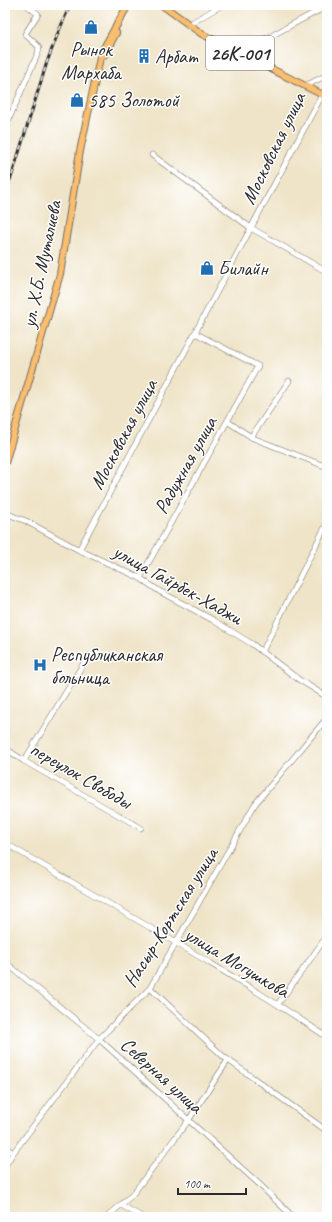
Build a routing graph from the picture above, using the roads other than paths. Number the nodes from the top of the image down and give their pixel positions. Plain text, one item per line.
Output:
1 (28, 5) edge
2 (128, 5) edge
3 (132, 5) edge
4 (162, 5) edge
5 (222, 5) edge
6 (327, 6) edge
7 (188, 25) junction
8 (239, 53) junction
9 (97, 69) junction
10 (327, 75) edge
11 (305, 86) junction
12 (324, 96) edge
13 (5, 128) edge
14 (152, 155) dead end
15 (251, 228) junction
16 (327, 272) edge
17 (195, 333) junction
18 (289, 382) dead end
19 (228, 422) junction
20 (251, 437) junction
21 (5, 463) edge
22 (327, 467) edge
23 (5, 513) edge
24 (327, 523) edge
25 (79, 550) junction
26 (140, 578) junction
27 (262, 652) junction
28 (88, 656) dead end
29 (327, 697) edge
30 (327, 718) edge
31 (5, 748) edge
32 (24, 761) junction
33 (141, 828) dead end
34 (5, 843) edge
35 (327, 936) edge
36 (177, 943) junction
37 (5, 962) edge
38 (150, 988) junction
39 (278, 1004) junction
40 (327, 1037) edge
41 (99, 1039) junction
42 (228, 1060) junction
43 (188, 1121) junction
44 (327, 1131) edge
45 (5, 1147) edge
46 (13, 1153) junction
47 (5, 1166) edge
48 (121, 1205) junction
49 (5, 1215) edge
50 (8, 1217) edge
51 (107, 1217) edge
52 (142, 1217) edge
53 (293, 1217) edge

1 - 13 street
2 - 9 main road
3 - 9 main road
4 - 7 main road, Московская улица / 26К-001
5 - 7 street
6 - 8 street
7 - 8 main road, Московская улица / 26К-001
8 - 11 main road, Московская улица / 26К-001
9 - 21 main road, ул. Х.Б. Муталиева
10 - 11 street
11 - 12 main road, Московская улица / 26К-001
12 - 15 street, Московская улица
14 - 15 street
15 - 16 street
15 - 17 street, Московская улица
17 - 19 street, Радужная улица
17 - 25 street, Московская улица
18 - 20 street
19 - 20 street
19 - 26 street, Радужная улица
20 - 22 street
23 - 25 street, улица Гайрбек-Хаджи
24 - 27 street
25 - 26 street, улица Гайрбек-Хаджи
26 - 27 street, улица Гайрбек-Хаджи
27 - 29 street, улица Гайрбек-Хаджи
28 - 32 street
30 - 36 street, Насыр-Кортская улица
31 - 32 street, переулок Свободы
32 - 33 street, переулок Свободы
34 - 36 street, улица Могушкова
35 - 39 street
36 - 38 street, Насыр-Кортская улица
36 - 39 street, улица Могушкова
37 - 41 street, Северная улица
38 - 41 street, Насыр-Кортская улица
38 - 42 street
39 - 40 street, улица Могушкова
41 - 43 street, Северная улица
41 - 46 street, Насыр-Кортская улица
42 - 43 street
42 - 44 street
43 - 48 street
43 - 53 street, Северная улица
45 - 46 street
46 - 47 street, Насыр-Кортская улица
48 - 51 street
48 - 52 street
49 - 50 street

